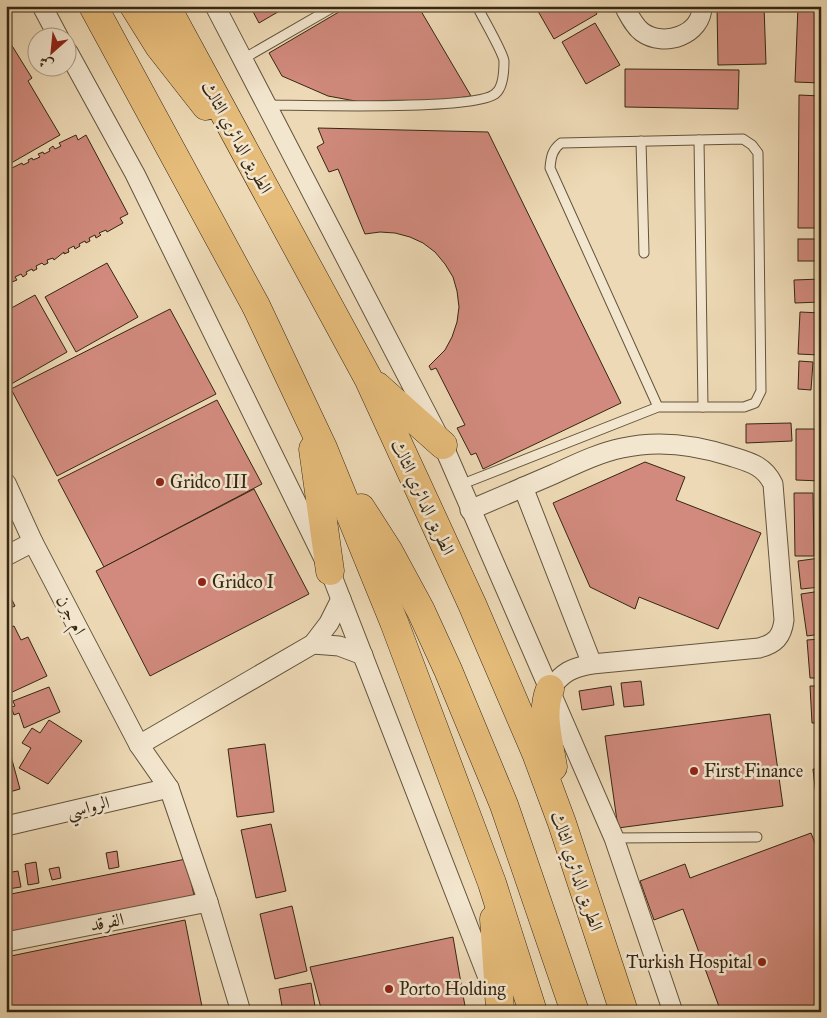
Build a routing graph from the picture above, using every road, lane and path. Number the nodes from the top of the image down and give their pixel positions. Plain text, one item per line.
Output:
1 (42, 6) edge
2 (93, 6) edge
3 (134, 6) edge
4 (166, 6) edge
5 (215, 6) edge
6 (335, 6) edge
7 (477, 6) edge
8 (624, 6) edge
9 (702, 6) edge
10 (54, 28) edge
11 (243, 60) junction
12 (78, 70) edge
13 (266, 105) junction
14 (700, 140) junction
15 (642, 141) junction
16 (254, 166) junction
17 (644, 252) dead end
18 (368, 378) junction
19 (703, 407) junction
20 (658, 408) junction
21 (308, 415) junction
22 (443, 445) junction
23 (323, 448) junction
24 (6, 483) edge
25 (460, 486) junction
26 (523, 487) junction
27 (470, 510) junction
28 (13, 513) edge
29 (33, 542) junction
30 (6, 556) edge
31 (330, 571) junction
32 (341, 599) junction
33 (313, 644) junction
34 (363, 655) junction
35 (592, 664) junction
36 (550, 689) junction
37 (139, 745) junction
38 (169, 788) junction
39 (562, 823) junction
40 (6, 826) edge
41 (758, 837) dead end
42 (614, 838) junction
43 (492, 883) junction
44 (208, 902) junction
45 (6, 942) edge
46 (501, 1010) edge
47 (241, 1012) edge
48 (533, 1012) edge
49 (575, 1012) edge
50 (624, 1012) edge
51 (673, 1012) edge

1 - 10 street
2 - 21 highway
3 - 16 highway
4 - 16 highway, الطريق الدائري الثالث
5 - 11 street, الطريق الدائري الثالث
6 - 11 lane
7 - 13 lane
8 - 9 street
11 - 13 street, الطريق الدائري الثالث
12 - 31 street
13 - 22 street, الطريق الدائري الثالث
14 - 15 lane
14 - 19 lane
14 - 19 lane
15 - 17 lane
15 - 20 lane
16 - 18 highway, الطريق الدائري الثالث
18 - 22 highway
18 - 39 highway, الطريق الدائري الثالث
19 - 20 lane
20 - 25 lane
21 - 23 highway
21 - 31 highway
22 - 25 street, الطريق الدائري الثالث
23 - 43 highway
23 - 49 highway
24 - 28 street, ام جرن
25 - 27 street, الطريق الدائري الثالث
26 - 27 street
26 - 35 street
26 - 35 street
27 - 36 street, الطريق الدائري الثالث
28 - 29 street, ام جرن
29 - 30 street
29 - 37 street, ام جرن
31 - 32 street
32 - 33 street
32 - 34 street
33 - 34 street
33 - 37 street
34 - 46 street
35 - 36 street
36 - 39 highway
36 - 42 street, الطريق الدائري الثالث
37 - 38 street, ام جرن
38 - 40 street, الرواسي
38 - 44 street, ام جرن
39 - 50 highway, الطريق الدائري الثالث
41 - 42 lane
42 - 51 street, الطريق الدائري الثالث
43 - 46 highway
43 - 48 highway
44 - 45 street, الفرقد
44 - 47 street, ام جرن

